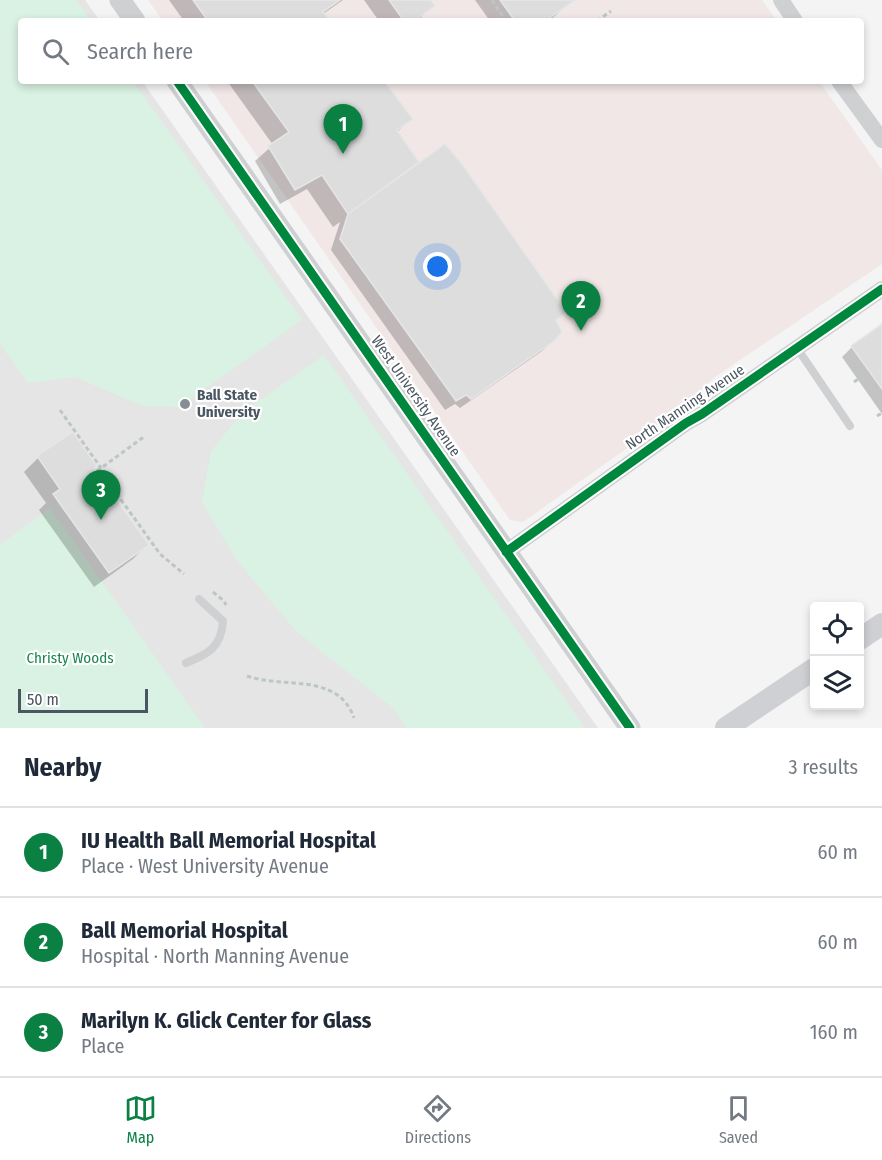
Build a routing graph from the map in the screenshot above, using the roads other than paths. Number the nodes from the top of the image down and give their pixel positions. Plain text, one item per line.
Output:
1 (120, 0) edge
2 (787, 2) edge
3 (133, 18) edge
4 (794, 18) edge
5 (179, 84) edge
6 (840, 84) edge
7 (882, 140) edge
8 (882, 289) edge
9 (797, 348) junction
10 (850, 426) dead end
11 (506, 552) junction
12 (199, 599) dead end
13 (882, 624) edge
14 (864, 636) edge
15 (186, 663) dead end
16 (810, 672) edge
17 (630, 728) edge
18 (726, 728) edge

1 - 3 street
2 - 4 street
5 - 11 street, West University Avenue
6 - 7 street
8 - 9 street, North Manning Avenue
9 - 10 lane
9 - 11 street, North Manning Avenue
11 - 17 street, West University Avenue
12 - 15 lane
13 - 14 main road
16 - 18 main road

